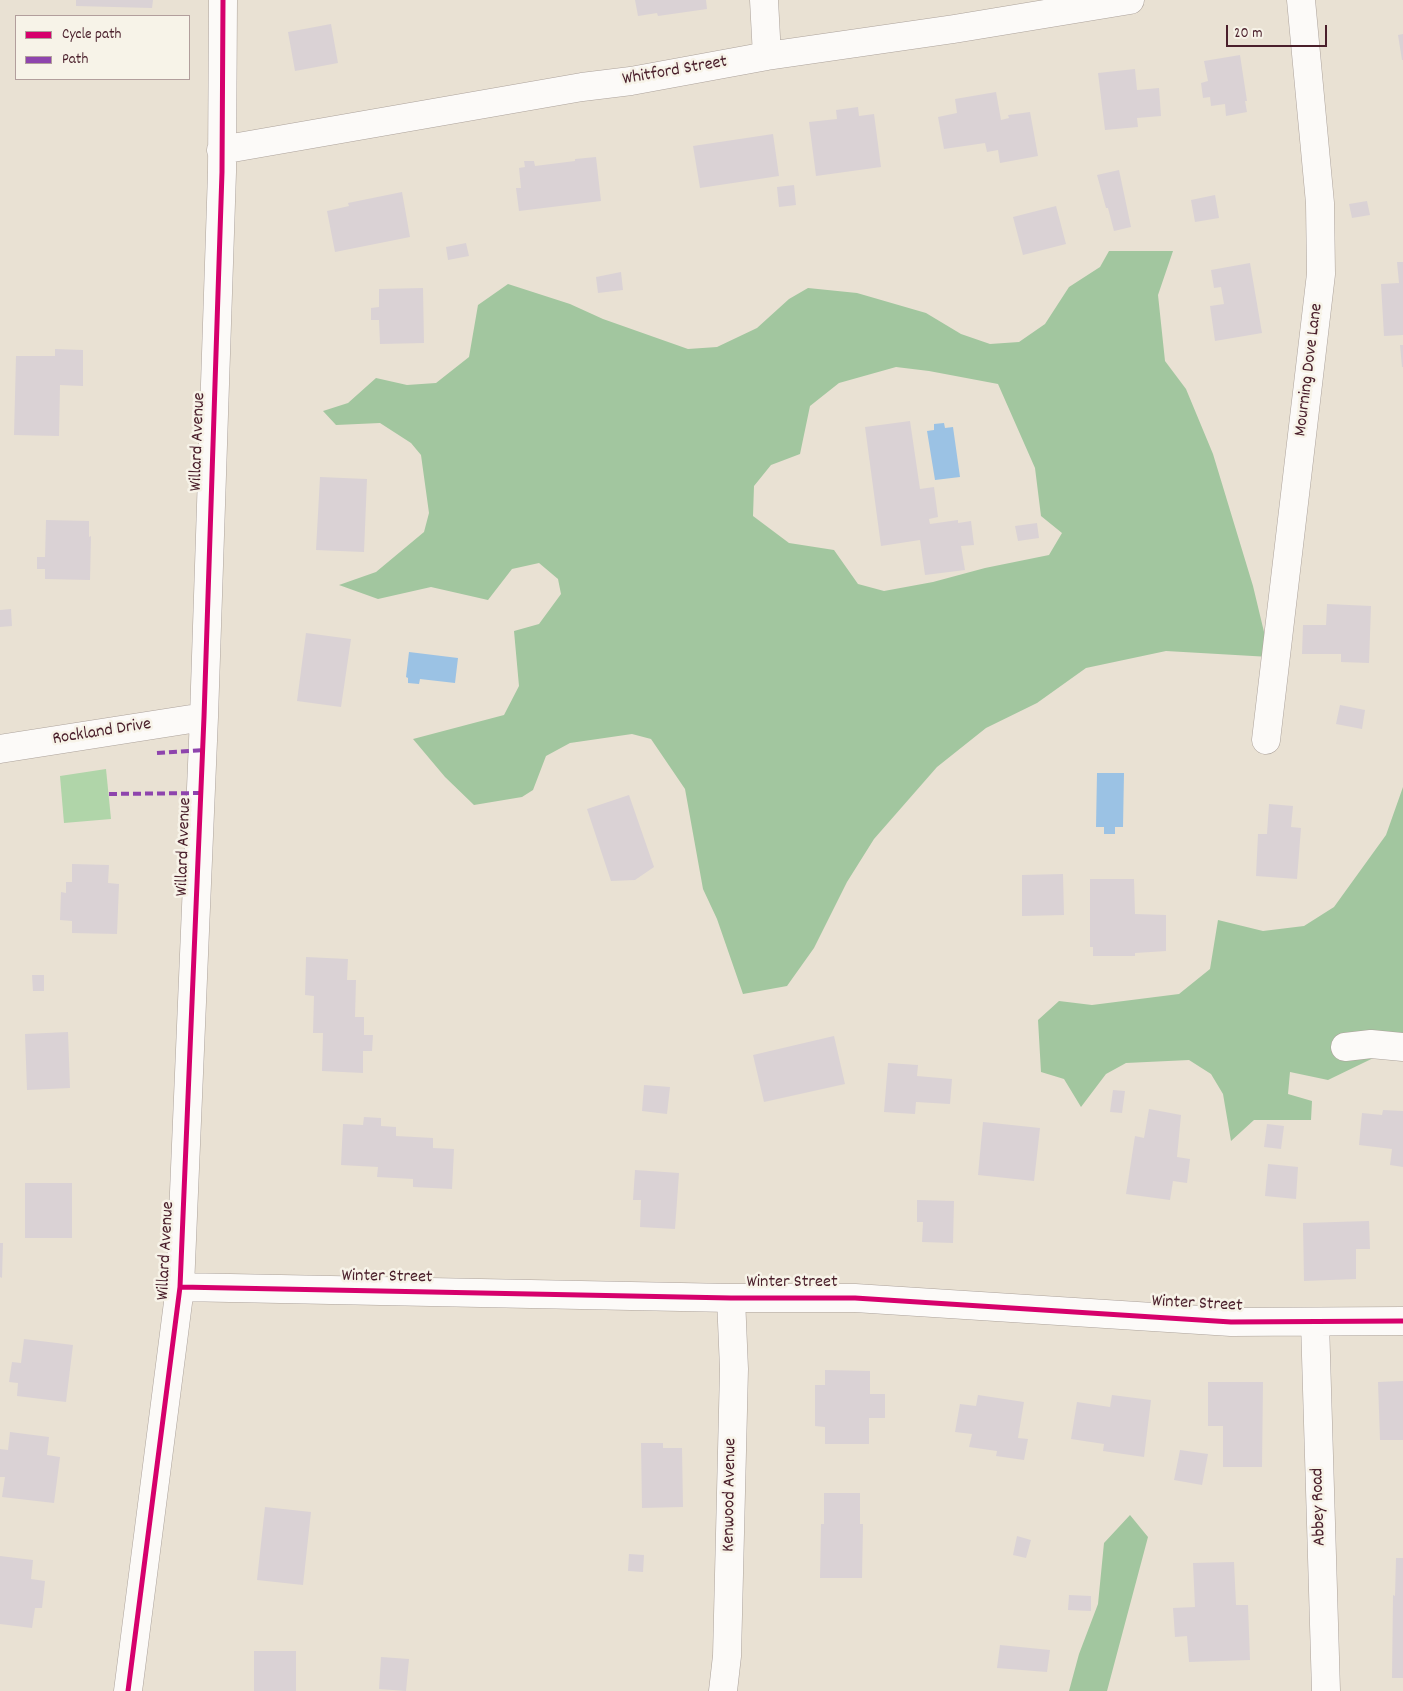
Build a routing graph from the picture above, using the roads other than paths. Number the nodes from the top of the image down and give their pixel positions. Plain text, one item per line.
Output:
1 (223, 0) edge
2 (764, 0) edge
3 (1130, 0) edge
4 (1301, 0) edge
5 (767, 56) junction
6 (221, 150) junction
7 (204, 717) junction
8 (1266, 740) dead end
9 (0, 749) edge
10 (1345, 1047) dead end
11 (1403, 1047) edge
12 (180, 1288) junction
13 (731, 1298) junction
14 (1403, 1321) edge
15 (1315, 1322) junction
16 (128, 1691) edge
17 (722, 1691) edge
18 (1326, 1691) edge

1 - 6 street, Willard Avenue
2 - 5 street
3 - 5 street, Whitford Street
4 - 8 street, Mourning Dove Lane
5 - 6 street, Whitford Street
6 - 7 street, Willard Avenue
7 - 9 street, Rockland Drive
7 - 12 street, Willard Avenue
10 - 11 street
12 - 13 street, Winter Street
12 - 16 street, Willard Avenue
13 - 15 street, Winter Street
13 - 17 street, Kenwood Avenue
14 - 15 street, Winter Street
15 - 18 street, Abbey Road

